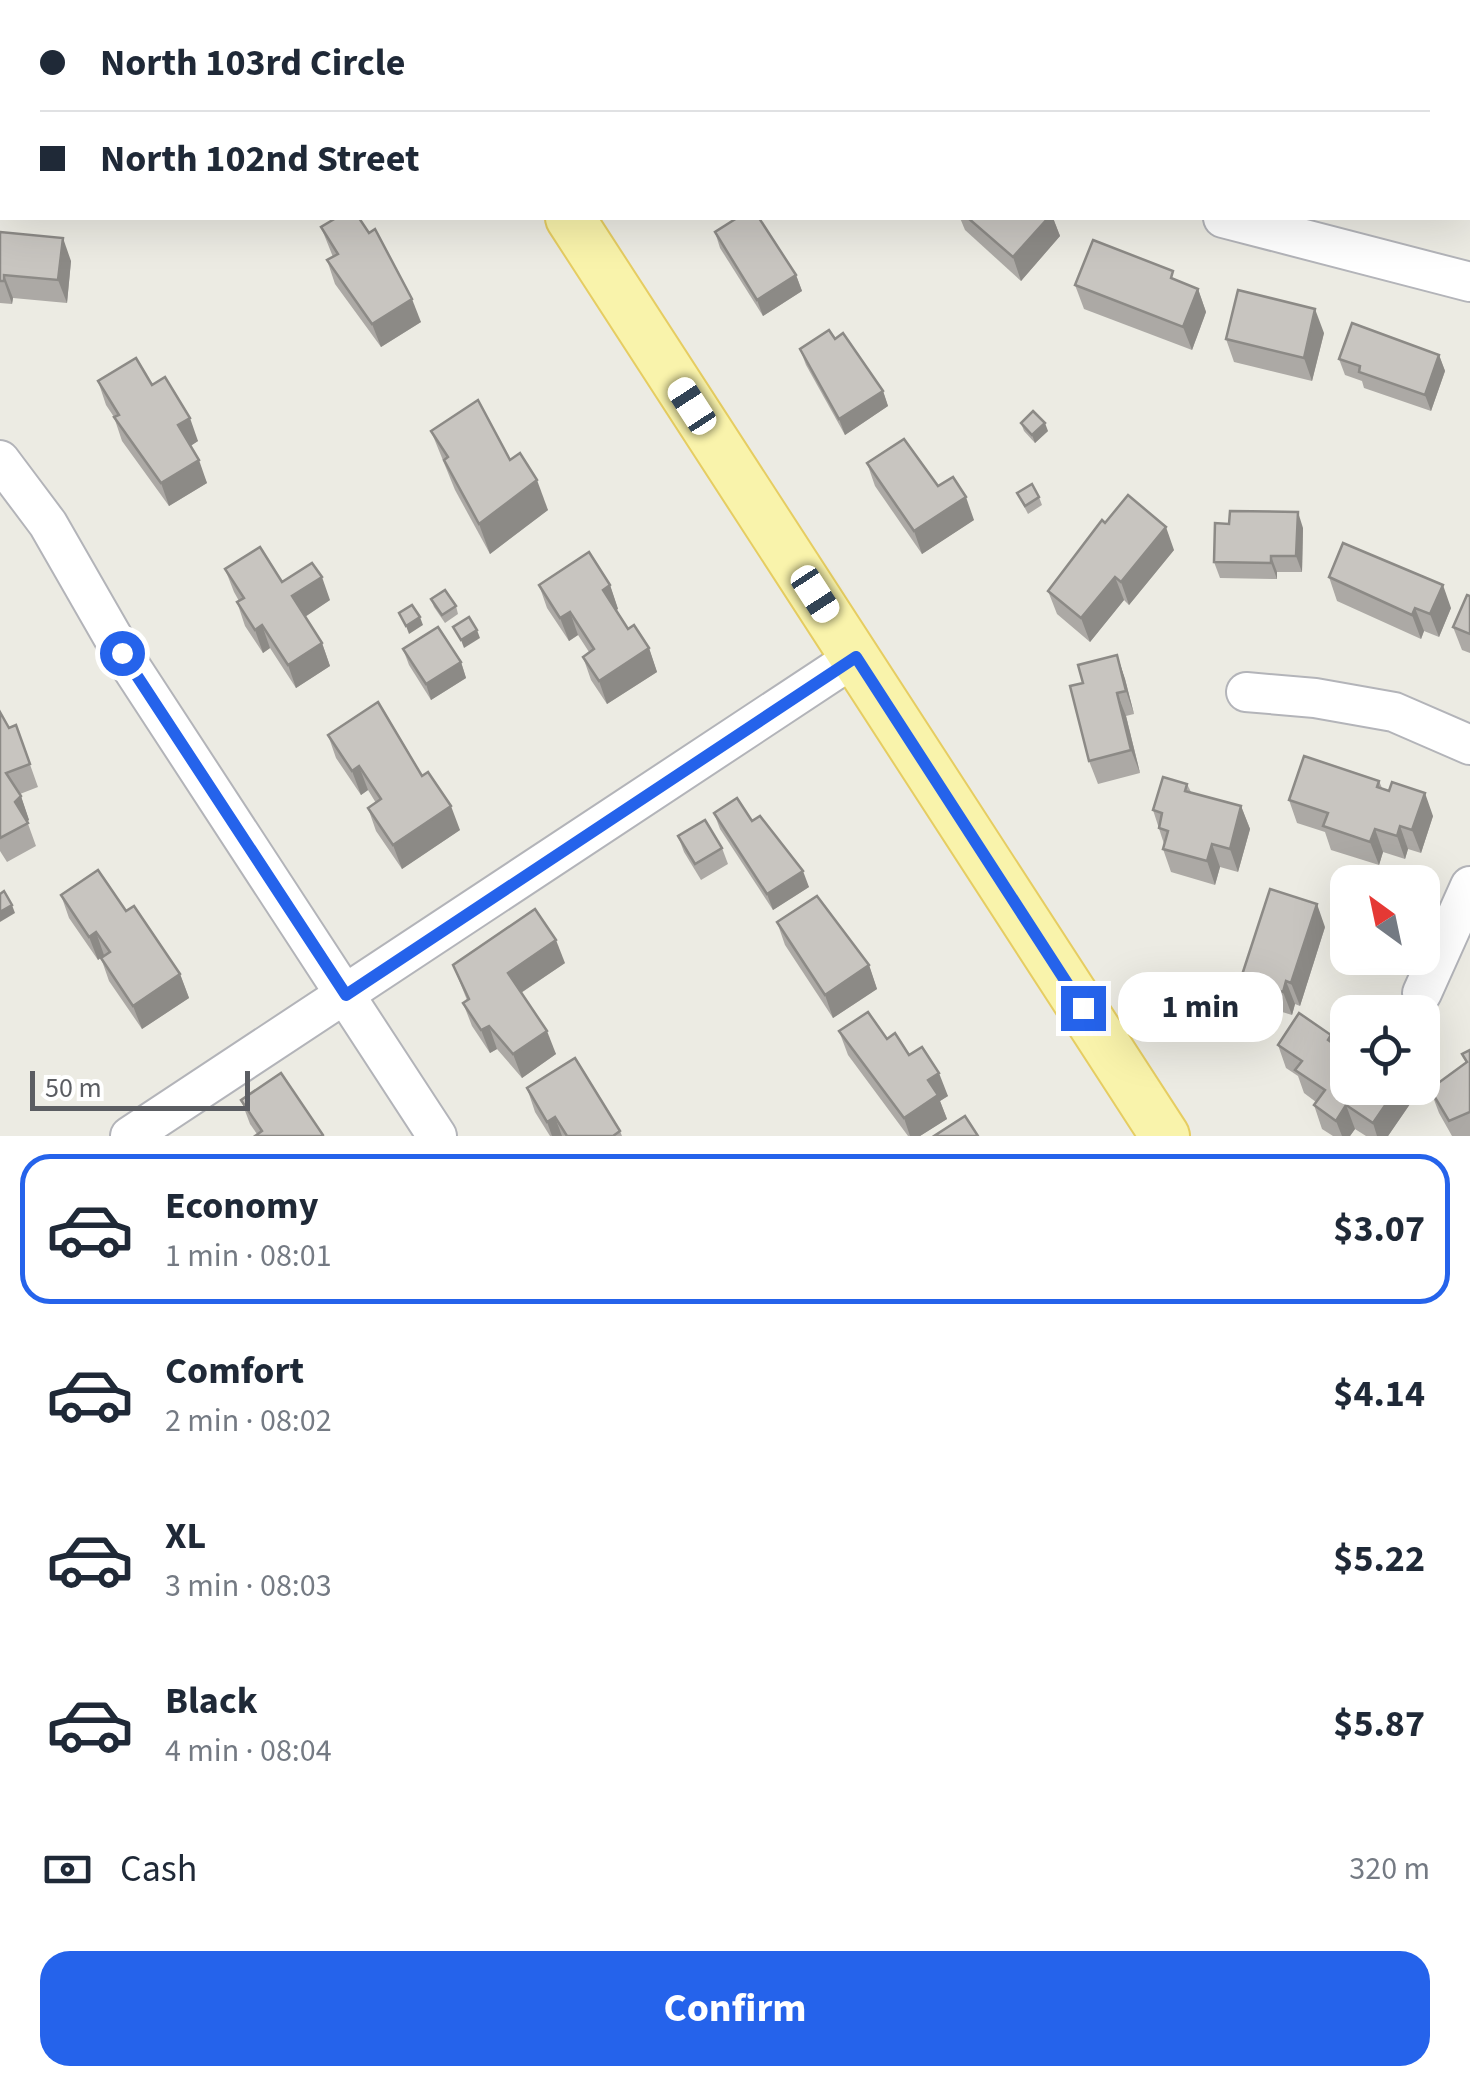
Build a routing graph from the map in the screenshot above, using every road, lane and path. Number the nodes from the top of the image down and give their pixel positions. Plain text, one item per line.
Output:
1 (571, 220) edge
2 (1231, 220) edge
3 (1470, 282) edge
4 (0, 460) edge
5 (856, 657) junction
6 (1246, 692) dead end
7 (1470, 745) edge
8 (1470, 886) edge
9 (1422, 993) dead end
10 (346, 995) junction
11 (130, 1136) edge
12 (438, 1136) edge
13 (1165, 1136) edge

1 - 5 main road
2 - 3 street
4 - 10 street
5 - 10 street
5 - 13 main road
6 - 7 street
8 - 9 street
10 - 11 street
10 - 12 street

